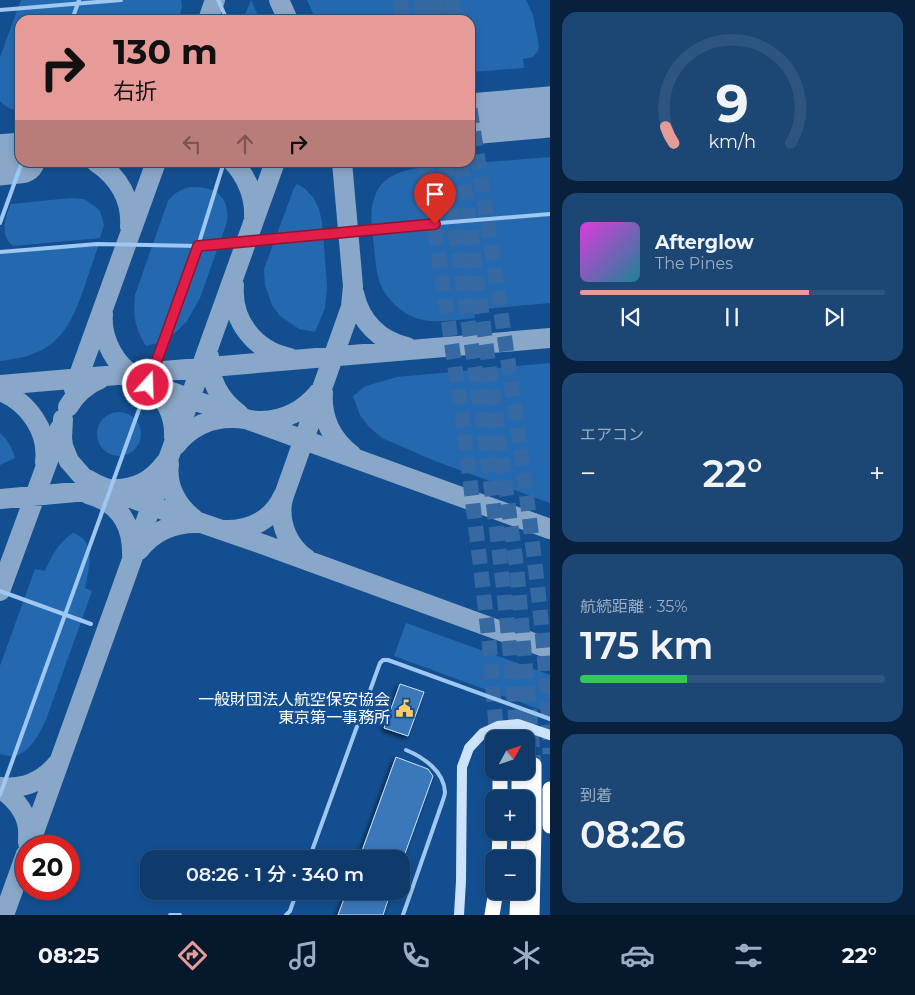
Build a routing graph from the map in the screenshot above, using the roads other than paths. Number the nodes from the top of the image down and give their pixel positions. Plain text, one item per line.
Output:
1 (121, 0) edge
2 (218, 0) edge
3 (78, 2) edge
4 (0, 10) edge
5 (74, 15) edge
6 (225, 15) edge
7 (20, 167) edge
8 (222, 167) edge
9 (550, 214) edge
10 (0, 223) edge
11 (198, 246) junction
12 (0, 252) edge
13 (0, 591) edge
14 (66, 615) junction
15 (91, 624) dead end
16 (550, 719) edge
17 (550, 735) edge
18 (406, 750) dead end
19 (534, 780) tunnel mouth
20 (550, 789) edge
21 (0, 795) edge
22 (550, 826) edge
23 (312, 850) edge
24 (294, 900) edge
25 (495, 900) edge
26 (517, 900) edge
27 (170, 915) edge
28 (180, 915) edge
29 (286, 915) edge
30 (403, 915) edge
31 (459, 915) edge
32 (494, 915) edge
33 (516, 915) edge
34 (532, 915) edge

1 - 3 lane
2 - 6 lane
3 - 4 lane
3 - 5 lane
7 - 10 lane
8 - 11 lane
9 - 11 lane
11 - 12 lane
11 - 14 lane
13 - 14 lane
14 - 15 lane
14 - 21 lane
16 - 23 lane
17 - 31 street
18 - 30 lane
19 - 34 highway
20 - 22 highway
24 - 29 lane
25 - 32 highway
26 - 33 highway
27 - 28 lane

